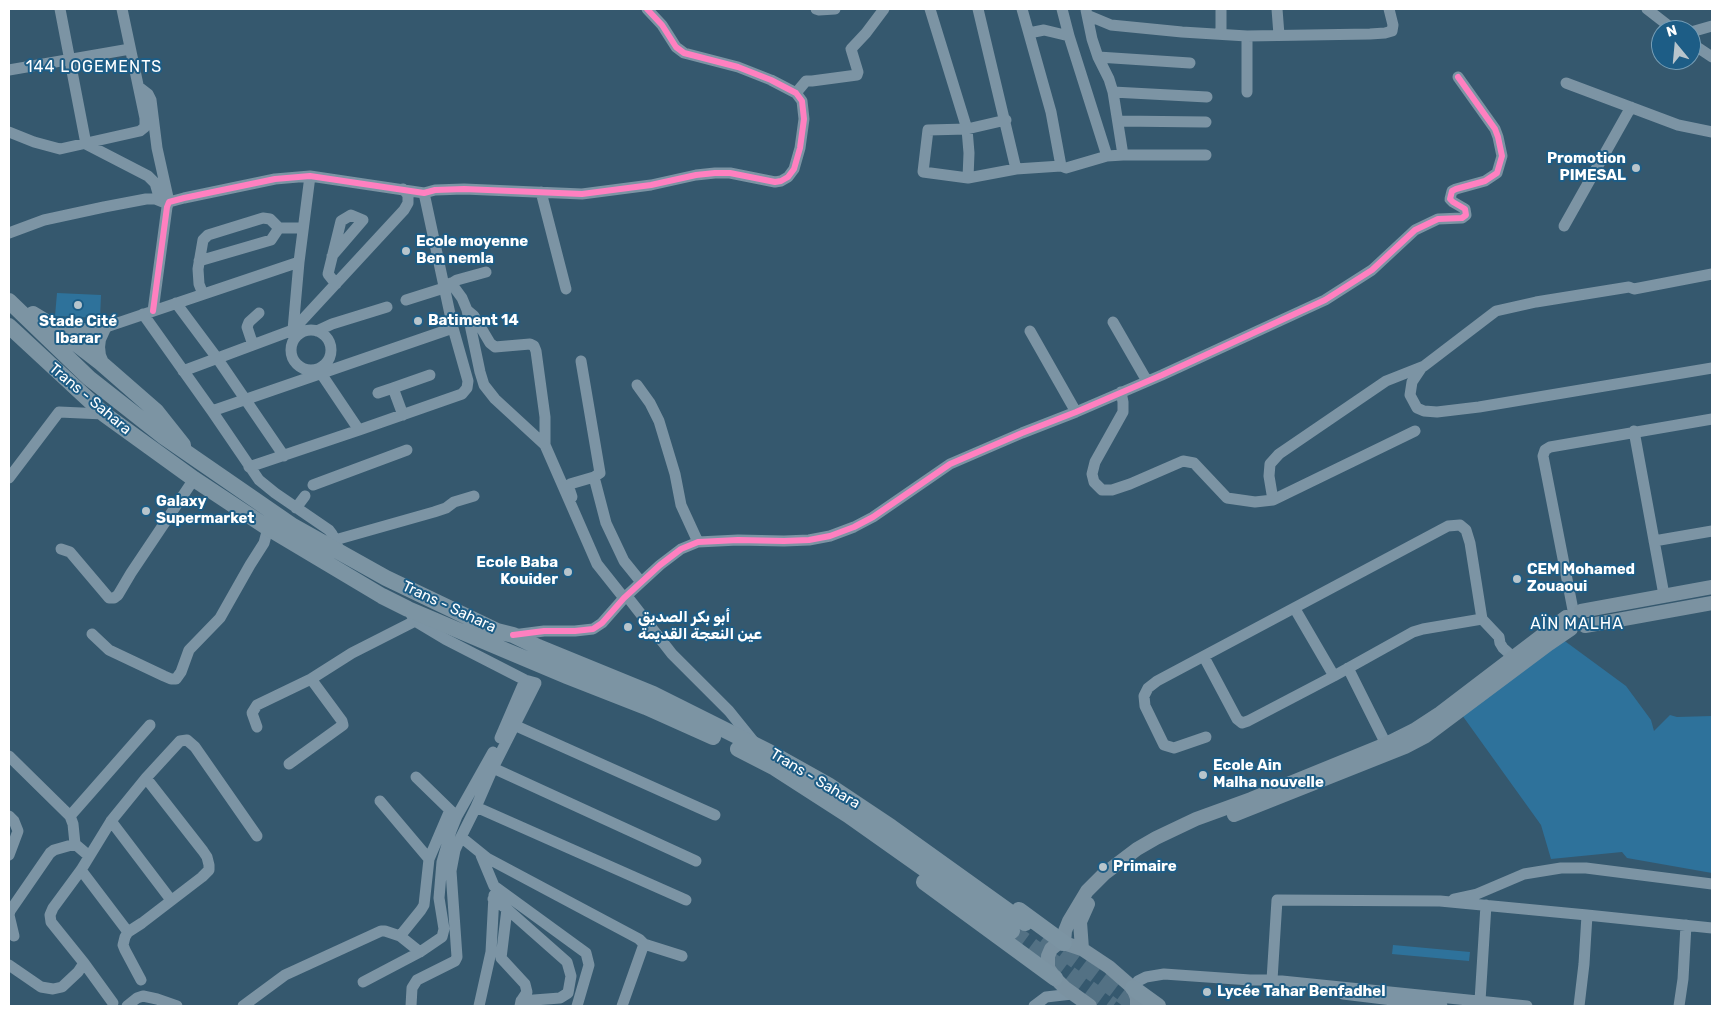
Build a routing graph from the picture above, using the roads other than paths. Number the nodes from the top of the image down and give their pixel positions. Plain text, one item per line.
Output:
1 (60, 9) edge
2 (122, 9) edge
3 (647, 9) edge
4 (816, 9) edge
5 (835, 9) edge
6 (884, 9) edge
7 (930, 9) edge
8 (978, 9) edge
9 (1022, 9) edge
10 (1062, 9) edge
11 (1221, 9) edge
12 (1277, 9) edge
13 (1389, 9) edge
14 (1647, 9) edge
15 (1087, 12) edge
16 (1661, 20) edge
17 (1029, 33) junction
18 (1221, 34) junction
19 (1279, 35) junction
20 (1247, 36) junction
21 (1092, 39) junction
22 (1070, 40) junction
23 (130, 49) junction
24 (1701, 50) edge
25 (1098, 57) junction
26 (1712, 57) edge
27 (69, 60) junction
28 (1190, 63) dead end
29 (9, 70) edge
30 (1458, 77) dead end
31 (1566, 83) dead end
32 (139, 87) junction
33 (1113, 92) junction
34 (1247, 92) dead end
35 (796, 93) junction
36 (1207, 97) dead end
37 (1631, 107) junction
38 (1006, 120) junction
39 (1118, 121) junction
40 (1206, 122) dead end
41 (967, 129) junction
42 (9, 132) edge
43 (1712, 132) edge
44 (86, 144) junction
45 (1123, 154) junction
46 (1107, 156) junction
47 (1206, 156) dead end
48 (1061, 166) junction
49 (1016, 168) junction
50 (310, 176) junction
51 (968, 178) junction
52 (403, 189) junction
53 (541, 192) junction
54 (424, 193) junction
55 (165, 203) junction
56 (1564, 226) dead end
57 (279, 228) junction
58 (303, 228) junction
59 (9, 232) edge
60 (332, 256) dead end
61 (199, 262) junction
62 (299, 262) junction
63 (486, 272) dead end
64 (1712, 274) edge
65 (336, 284) junction
66 (448, 286) junction
67 (566, 289) dead end
68 (203, 294) junction
69 (9, 296) edge
70 (406, 300) dead end
71 (9, 301) edge
72 (176, 303) junction
73 (387, 307) dead end
74 (467, 310) junction
75 (148, 312) junction
76 (259, 313) dead end
77 (1113, 322) dead end
78 (9, 326) edge
79 (56, 328) junction
80 (104, 328) junction
81 (453, 328) junction
82 (317, 331) junction
83 (1030, 331) dead end
84 (296, 333) junction
85 (253, 345) junction
86 (217, 358) junction
87 (581, 361) dead end
88 (101, 363) junction
89 (1424, 366) junction
90 (1712, 368) edge
91 (184, 371) junction
92 (319, 372) junction
93 (430, 375) dead end
94 (1147, 381) junction
95 (637, 385) dead end
96 (393, 388) junction
97 (1120, 392) junction
98 (378, 394) dead end
99 (246, 400) junction
100 (212, 411) junction
101 (1076, 412) junction
102 (104, 414) junction
103 (403, 415) junction
104 (1712, 419) edge
105 (359, 430) junction
106 (1415, 431) dead end
107 (1634, 431) junction
108 (545, 446) junction
109 (407, 450) dead end
110 (284, 456) junction
111 (192, 457) junction
112 (249, 467) junction
113 (9, 478) edge
114 (594, 478) junction
115 (194, 479) junction
116 (313, 485) dead end
117 (305, 496) dead end
118 (474, 496) dead end
119 (1273, 500) junction
120 (296, 508) junction
121 (268, 528) junction
122 (1712, 531) edge
123 (584, 537) junction
124 (1654, 541) junction
125 (698, 542) junction
126 (337, 546) junction
127 (61, 549) dead end
128 (641, 582) junction
129 (1712, 587) edge
130 (1664, 595) junction
131 (625, 596) junction
132 (1712, 603) edge
133 (1295, 609) junction
134 (412, 615) junction
135 (1573, 617) junction
136 (1482, 618) junction
137 (92, 634) dead end
138 (513, 635) junction
139 (1204, 657) junction
140 (1512, 657) junction
141 (1348, 668) junction
142 (1334, 676) junction
143 (311, 679) junction
144 (525, 680) junction
145 (150, 725) dead end
146 (514, 726) junction
147 (258, 727) dead end
148 (1206, 737) dead end
149 (1386, 744) junction
150 (759, 747) junction
151 (9, 756) edge
152 (289, 764) dead end
153 (493, 768) junction
154 (416, 776) dead end
155 (146, 778) junction
156 (380, 802) dead end
157 (476, 807) junction
158 (453, 813) junction
159 (714, 815) dead end
160 (848, 815) junction
161 (9, 816) edge
162 (70, 816) junction
163 (111, 821) junction
164 (891, 826) junction
165 (257, 836) dead end
166 (461, 836) junction
167 (75, 844) junction
168 (480, 854) junction
169 (9, 855) edge
170 (89, 856) junction
171 (429, 859) junction
172 (696, 861) dead end
173 (81, 870) junction
174 (1712, 884) edge
175 (494, 886) junction
176 (493, 899) junction
177 (171, 900) junction
178 (686, 900) dead end
179 (1440, 902) junction
180 (1486, 905) junction
181 (507, 909) junction
182 (1587, 915) junction
183 (1686, 925) junction
184 (1712, 928) edge
185 (128, 932) junction
186 (14, 936) dead end
187 (400, 936) junction
188 (1064, 943) junction
189 (644, 944) junction
190 (1082, 949) junction
191 (420, 952) junction
192 (682, 956) dead end
193 (84, 963) junction
194 (9, 965) edge
195 (1055, 978) junction
196 (141, 980) dead end
197 (1250, 980) junction
198 (1272, 980) junction
199 (363, 982) dead end
200 (1133, 988) junction
201 (1072, 994) junction
202 (1373, 998) edge
203 (114, 1003) dead end
204 (520, 1004) edge
205 (1478, 1004) edge
206 (127, 1006) edge
207 (177, 1006) edge
208 (243, 1006) edge
209 (411, 1006) edge
210 (479, 1006) edge
211 (577, 1006) edge
212 (622, 1006) edge
213 (1034, 1006) edge
214 (1090, 1006) edge
215 (1137, 1006) edge
216 (1158, 1006) edge
217 (1442, 1006) edge
218 (1527, 1006) edge
219 (1579, 1006) edge
220 (1679, 1006) edge

1 - 27 street
2 - 23 street
3 - 35 street
4 - 5 street
6 - 35 street
7 - 41 street
8 - 38 street
9 - 17 street
10 - 22 street
11 - 18 street
12 - 19 street
13 - 19 street
14 - 16 street
15 - 18 street
15 - 21 street
17 - 22 street
17 - 48 street
18 - 20 street
19 - 20 street
20 - 34 street
21 - 22 street
21 - 25 street
22 - 46 street
23 - 27 street
23 - 32 street
24 - 26 street
25 - 28 street
25 - 33 street
27 - 29 street
27 - 44 street
30 - 94 street
31 - 37 street
32 - 44 street
32 - 55 street
33 - 36 street
33 - 39 street
35 - 53 street
37 - 43 street
37 - 56 street
38 - 41 street
38 - 49 street
39 - 40 street
39 - 45 street
41 - 51 street
41 - 51 street
42 - 44 street
44 - 55 street
45 - 46 street
45 - 47 street
46 - 48 street
48 - 49 street
49 - 51 street
50 - 52 street
50 - 55 street
50 - 58 street
52 - 54 street
52 - 65 street
53 - 54 street
53 - 67 street
54 - 66 street
55 - 59 street
55 - 75 street
57 - 58 street
57 - 61 street
57 - 61 street
58 - 62 street
60 - 65 street
61 - 68 street
62 - 68 street
62 - 84 street
63 - 66 street
64 - 89 street
65 - 84 street
66 - 70 street
66 - 74 street
66 - 81 street
68 - 72 street
69 - 79 highway
71 - 111 highway, Trans - Sahara
72 - 75 street
72 - 86 street
73 - 82 street
74 - 108 street
74 - 108 street
75 - 80 street
75 - 91 street
76 - 85 street
77 - 94 street
78 - 102 highway, Trans - Sahara
79 - 80 highway
79 - 88 highway
80 - 88 highway
81 - 92 street
81 - 103 street
82 - 84 street
82 - 92 street
83 - 101 street
84 - 85 street
84 - 92 street
85 - 86 street
86 - 91 street
86 - 99 street
87 - 114 street
88 - 111 highway
89 - 90 street
89 - 119 street
91 - 100 street
92 - 99 street
92 - 105 street
93 - 96 street
94 - 97 street
95 - 125 street
96 - 98 street
96 - 103 street
97 - 101 street
97 - 119 street
99 - 100 street
99 - 110 street
100 - 112 street
101 - 125 street
102 - 113 street
102 - 115 highway, Trans - Sahara
103 - 105 street
104 - 107 street
105 - 110 street
106 - 119 street
107 - 124 street
107 - 135 street
108 - 123 street
109 - 116 street
110 - 112 street
111 - 126 highway, Trans - Sahara
112 - 120 street
114 - 123 street
114 - 128 street
115 - 121 highway, Trans - Sahara
115 - 127 street
117 - 120 street
118 - 126 street
120 - 126 street
121 - 134 highway, Trans - Sahara
121 - 137 street
122 - 124 street
123 - 131 street
124 - 130 street
125 - 128 street
126 - 138 highway, Trans - Sahara
128 - 131 street
129 - 130 main road
130 - 135 main road
131 - 138 street
131 - 150 street
132 - 135 main road
133 - 136 street
133 - 139 street
133 - 142 street
134 - 143 street
134 - 144 street
134 - 160 highway, Trans - Sahara
135 - 140 main road
135 - 190 main road
136 - 140 street
136 - 141 street
138 - 150 highway, Trans - Sahara
139 - 142 street
139 - 148 street
140 - 149 main road
141 - 142 street
141 - 149 street
143 - 147 street
143 - 152 street
144 - 146 street
144 - 158 street
145 - 162 street
146 - 153 street
146 - 159 street
149 - 188 main road
150 - 164 highway, Trans - Sahara
151 - 162 street
153 - 157 street
153 - 172 street
154 - 158 street
155 - 163 street
155 - 165 street
155 - 177 street
156 - 171 street
157 - 166 street
157 - 178 street
158 - 171 street
158 - 191 street
160 - 164 highway, Trans - Sahara
160 - 195 highway
161 - 169 street
162 - 167 street
163 - 170 street
163 - 177 street
164 - 188 highway
166 - 168 street
166 - 209 street
167 - 170 street
167 - 186 street
168 - 175 street
168 - 189 street
170 - 173 street
171 - 187 street
173 - 185 street
173 - 193 street
174 - 179 street
175 - 176 street
175 - 211 street
176 - 181 street
176 - 210 street
177 - 185 street
179 - 180 street
179 - 198 street
180 - 182 street
180 - 205 street
181 - 204 street
181 - 204 street
182 - 183 street
182 - 219 street
183 - 184 street
183 - 220 street
185 - 196 street
187 - 191 street
187 - 208 street
188 - 190 main road
188 - 195 main road
189 - 192 street
189 - 212 street
190 - 200 main road
191 - 199 street
193 - 194 street
193 - 203 street
195 - 201 main road
197 - 198 street
197 - 200 street
197 - 202 street
198 - 202 street
200 - 215 main road
200 - 216 highway
201 - 213 street
201 - 214 main road
202 - 205 street
202 - 217 street
205 - 218 street
206 - 207 street

